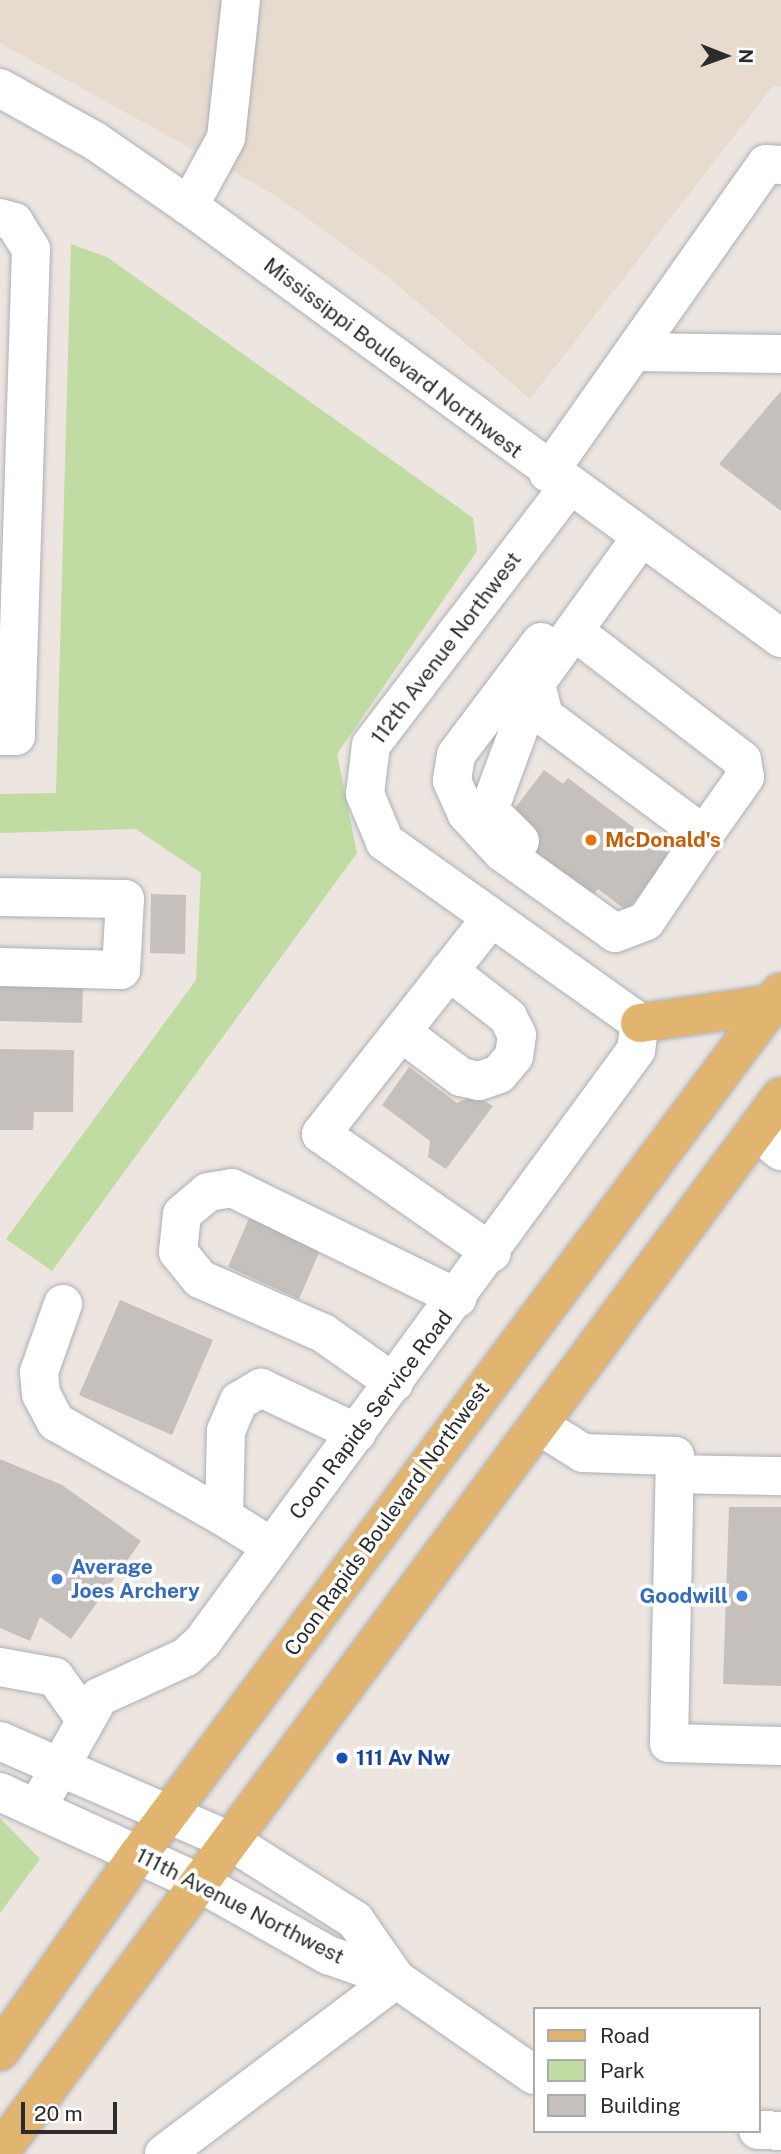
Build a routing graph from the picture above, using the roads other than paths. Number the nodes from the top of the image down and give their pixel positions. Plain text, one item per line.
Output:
1 (240, 0) edge
2 (0, 88) edge
3 (781, 165) edge
4 (189, 206) junction
5 (0, 218) edge
6 (636, 352) junction
7 (781, 354) edge
8 (558, 480) junction
9 (640, 539) junction
10 (604, 589) junction
11 (573, 631) junction
12 (781, 638) edge
13 (536, 683) junction
14 (0, 736) edge
15 (704, 835) junction
16 (0, 897) edge
17 (491, 918) junction
18 (618, 924) junction
19 (0, 967) edge
20 (449, 971) junction
21 (568, 973) junction
22 (776, 998) edge
23 (640, 1023) junction
24 (401, 1032) junction
25 (781, 1097) edge
26 (769, 1141) edge
27 (492, 1253) junction
28 (457, 1298) junction
29 (64, 1304) dead end
30 (394, 1383) junction
31 (540, 1426) junction
32 (357, 1433) junction
33 (675, 1474) junction
34 (781, 1476) edge
35 (224, 1517) junction
36 (272, 1548) junction
37 (0, 1667) edge
38 (85, 1719) junction
39 (0, 1741) edge
40 (781, 1746) edge
41 (60, 1764) junction
42 (0, 1792) edge
43 (37, 1808) junction
44 (169, 1815) junction
45 (232, 1842) junction
46 (138, 1855) junction
47 (200, 1882) junction
48 (396, 1979) junction
49 (0, 2051) edge
50 (532, 2074) edge
51 (760, 2130) edge
52 (781, 2131) edge
53 (0, 2152) edge
54 (164, 2154) edge

1 - 4 street
2 - 4 street, Mississippi Boulevard Northwest
3 - 6 street, 112th Avenue Northwest
4 - 8 street, Mississippi Boulevard Northwest
5 - 14 street
6 - 7 street
6 - 8 street, 112th Avenue Northwest
8 - 9 street, Mississippi Boulevard Northwest
8 - 17 street, 112th Avenue Northwest
9 - 10 street
9 - 12 street, Mississippi Boulevard Northwest
10 - 11 street
10 - 18 street
11 - 13 street
11 - 15 street
13 - 15 street
13 - 18 street
15 - 18 street
16 - 19 street
17 - 20 street
17 - 21 street, 112th Avenue Northwest
18 - 21 street
20 - 24 street
20 - 24 street
21 - 23 street, 112th Avenue Northwest
22 - 23 main road
22 - 44 main road, Coon Rapids Boulevard Northwest
23 - 27 street, Coon Rapids Service Road
24 - 27 street
25 - 26 main road
26 - 31 main road
27 - 28 street, Coon Rapids Service Road
28 - 30 street, Coon Rapids Service Road
28 - 30 street
29 - 35 street
30 - 32 street, Coon Rapids Service Road
31 - 33 street
31 - 45 main road
32 - 35 street
32 - 36 street, Coon Rapids Service Road
33 - 34 street
33 - 40 street
35 - 36 street
36 - 38 street, Coon Rapids Service Road
37 - 38 street
38 - 41 street, Coon Rapids Service Road
39 - 41 street, 111th Avenue Northwest
41 - 43 street, Coon Rapids Service Road
41 - 44 street, 111th Avenue Northwest
42 - 43 street, 111th Avenue Northwest
43 - 46 street, 111th Avenue Northwest
44 - 45 street, 111th Avenue Northwest
44 - 46 main road, Coon Rapids Boulevard Northwest
45 - 47 main road
45 - 48 street, 111th Avenue Northwest
46 - 47 street, 111th Avenue Northwest
46 - 49 main road, Coon Rapids Boulevard Northwest
47 - 48 street, 111th Avenue Northwest
47 - 53 main road
48 - 50 street
48 - 54 street
51 - 52 street

